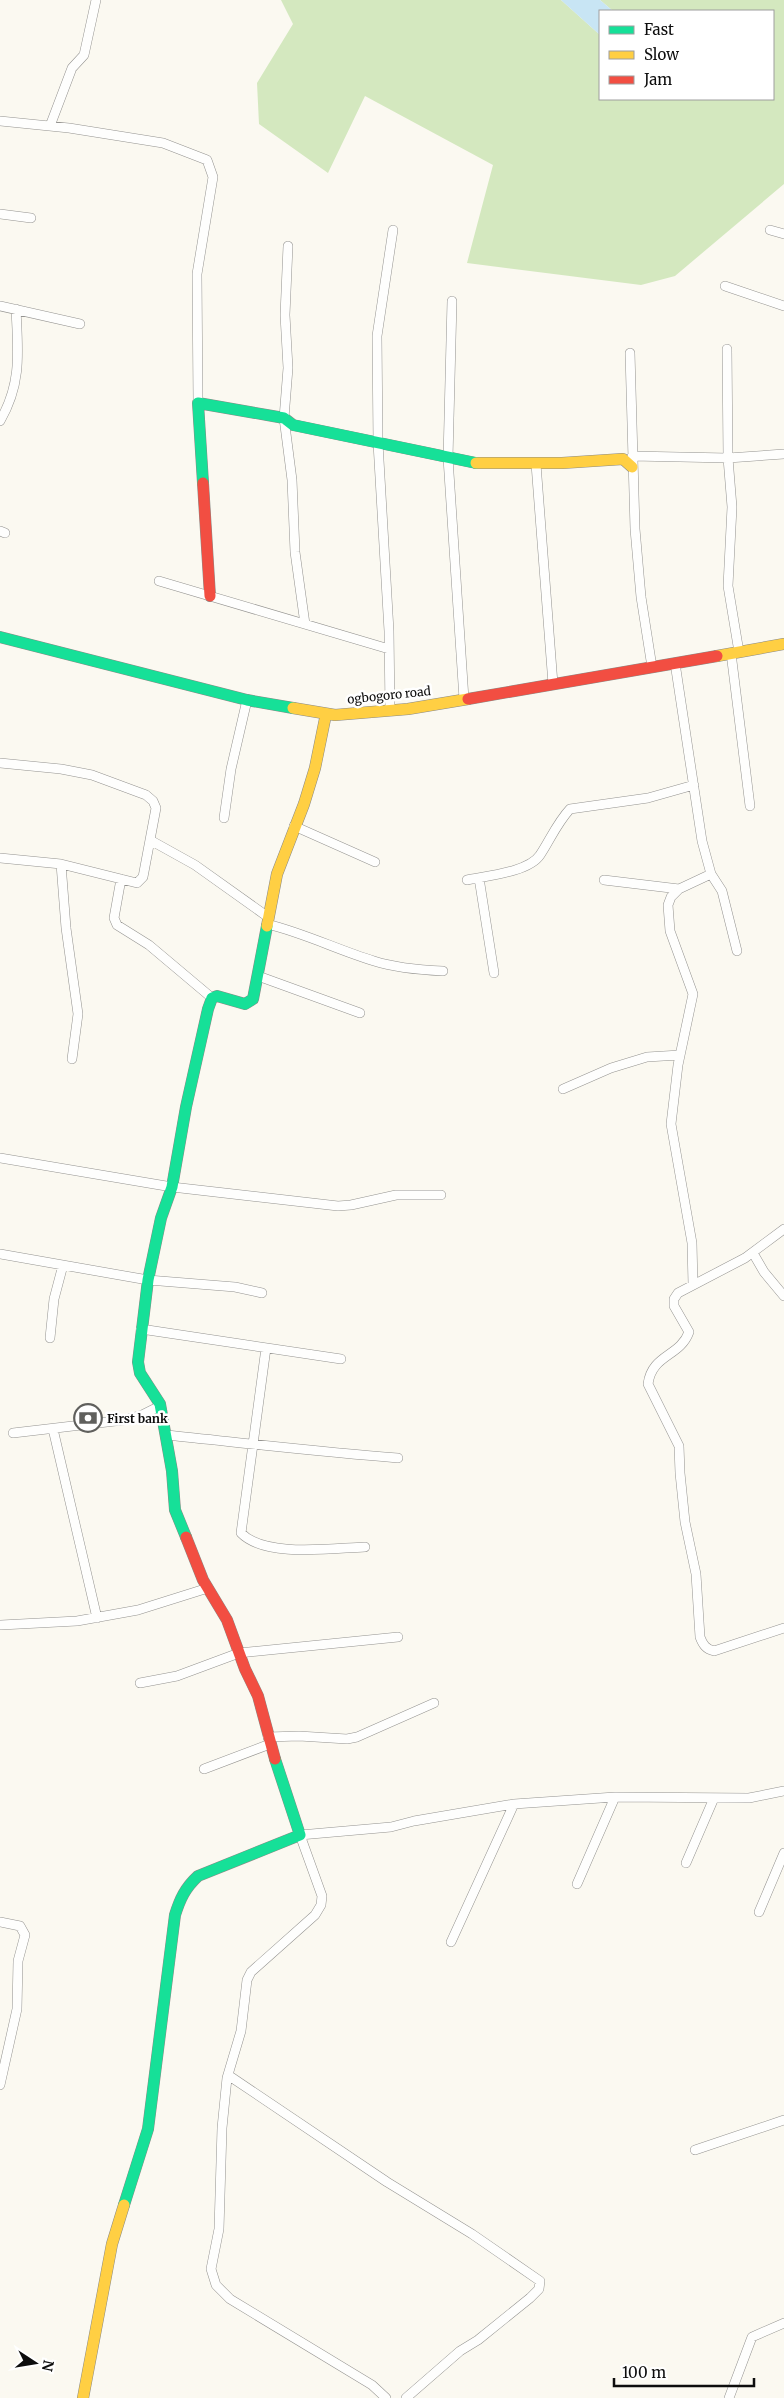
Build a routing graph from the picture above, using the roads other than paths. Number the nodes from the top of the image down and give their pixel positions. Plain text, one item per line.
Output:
1 (96, 0) edge
2 (0, 121) edge
3 (50, 126) junction
4 (0, 214) edge
5 (31, 218) dead end
6 (393, 230) dead end
7 (770, 230) dead end
8 (784, 234) edge
9 (288, 246) dead end
10 (725, 286) dead end
11 (452, 301) dead end
12 (0, 306) edge
13 (784, 306) edge
14 (16, 309) junction
15 (80, 324) dead end
16 (727, 349) dead end
17 (630, 353) dead end
18 (198, 403) junction
19 (0, 421) edge
20 (287, 424) junction
21 (378, 443) junction
22 (784, 454) edge
23 (448, 458) junction
24 (630, 458) junction
25 (728, 458) junction
26 (536, 464) junction
27 (159, 581) dead end
28 (210, 596) junction
29 (305, 624) junction
30 (0, 637) edge
31 (784, 644) edge
32 (389, 649) junction
33 (735, 652) junction
34 (675, 663) junction
35 (652, 667) junction
36 (553, 684) junction
37 (464, 699) junction
38 (247, 700) junction
39 (390, 711) junction
40 (326, 714) junction
41 (0, 763) edge
42 (694, 785) junction
43 (750, 806) dead end
44 (224, 818) dead end
45 (294, 826) junction
46 (150, 840) junction
47 (0, 858) edge
48 (375, 862) dead end
49 (61, 864) junction
50 (711, 874) junction
51 (479, 878) junction
52 (121, 880) junction
53 (467, 880) dead end
54 (604, 880) dead end
55 (679, 889) junction
56 (268, 920) junction
57 (737, 951) dead end
58 (443, 971) dead end
59 (494, 973) dead end
60 (258, 976) junction
61 (212, 998) junction
62 (360, 1013) dead end
63 (680, 1055) junction
64 (72, 1059) dead end
65 (563, 1090) dead end
66 (0, 1158) edge
67 (172, 1187) junction
68 (441, 1195) dead end
69 (784, 1229) edge
70 (753, 1253) junction
71 (0, 1254) edge
72 (63, 1264) junction
73 (148, 1280) junction
74 (692, 1285) junction
75 (262, 1293) dead end
76 (784, 1296) edge
77 (141, 1329) junction
78 (50, 1338) dead end
79 (266, 1348) junction
80 (341, 1359) dead end
81 (160, 1406) junction
82 (53, 1429) junction
83 (13, 1433) dead end
84 (166, 1435) junction
85 (252, 1444) junction
86 (398, 1458) dead end
87 (365, 1547) dead end
88 (208, 1588) junction
89 (97, 1618) junction
90 (1, 1625) edge
91 (784, 1628) edge
92 (398, 1636) dead end
93 (239, 1653) junction
94 (140, 1683) dead end
95 (434, 1703) dead end
96 (269, 1740) junction
97 (204, 1770) dead end
98 (784, 1791) edge
99 (615, 1797) junction
100 (714, 1798) junction
101 (514, 1804) junction
102 (300, 1836) junction
103 (784, 1854) edge
104 (686, 1863) dead end
105 (577, 1884) dead end
106 (759, 1912) dead end
107 (0, 1922) edge
108 (451, 1942) dead end
109 (228, 2075) junction
110 (0, 2085) edge
111 (784, 2120) edge
112 (695, 2150) dead end
113 (784, 2323) edge
114 (83, 2398) edge
115 (386, 2398) edge
116 (406, 2398) edge
117 (729, 2398) edge

1 - 3 street
2 - 3 street
3 - 18 street
4 - 5 street
6 - 21 street
7 - 8 street
9 - 20 street
10 - 13 street
11 - 23 street
12 - 14 street
14 - 15 street
14 - 19 street
16 - 25 street
17 - 24 street
18 - 20 street
18 - 28 street
20 - 21 street
20 - 29 street
21 - 23 street
21 - 32 street
22 - 25 street
23 - 26 street
23 - 37 street
24 - 25 street
24 - 26 street
24 - 35 street
25 - 33 street
26 - 36 street
27 - 28 street
28 - 29 street
29 - 32 street
30 - 38 street, ogbogoro road
31 - 33 street, ogbogoro road
32 - 39 street
33 - 34 street, ogbogoro road
33 - 43 street
34 - 35 street, ogbogoro road
34 - 42 street
35 - 36 street, ogbogoro road
36 - 37 street, ogbogoro road
37 - 39 street, ogbogoro road
38 - 40 street, ogbogoro road
38 - 44 street
39 - 40 street, ogbogoro road
40 - 45 street
41 - 46 street
42 - 50 street
42 - 51 street
45 - 48 street
45 - 56 street
46 - 52 street
46 - 56 street
47 - 49 street
49 - 52 street
49 - 64 street
50 - 55 street
50 - 57 street
51 - 53 street
51 - 59 street
52 - 61 street
54 - 55 street
55 - 63 street
56 - 58 street
56 - 60 street
60 - 61 street
60 - 62 street
61 - 67 street
63 - 65 street
63 - 74 street
66 - 67 street
67 - 68 street
67 - 73 street
69 - 70 street
70 - 74 street
70 - 76 street
71 - 72 street
72 - 73 street
72 - 78 street
73 - 75 street
73 - 77 street
74 - 91 street
77 - 79 street
77 - 81 street
79 - 80 street
79 - 85 street
81 - 82 street
81 - 84 street
82 - 83 street
82 - 89 street
84 - 85 street
84 - 88 street
85 - 86 street
85 - 87 street
88 - 89 street
88 - 93 street
89 - 90 street
92 - 93 street
93 - 94 street
93 - 96 street
95 - 96 street
96 - 97 street
96 - 102 street
98 - 100 street
99 - 100 street
99 - 101 street
99 - 105 street
100 - 104 street
101 - 102 street
101 - 108 street
102 - 109 street
102 - 114 street
103 - 106 street
107 - 110 street
109 - 115 street
109 - 116 street
111 - 112 street
113 - 117 street

